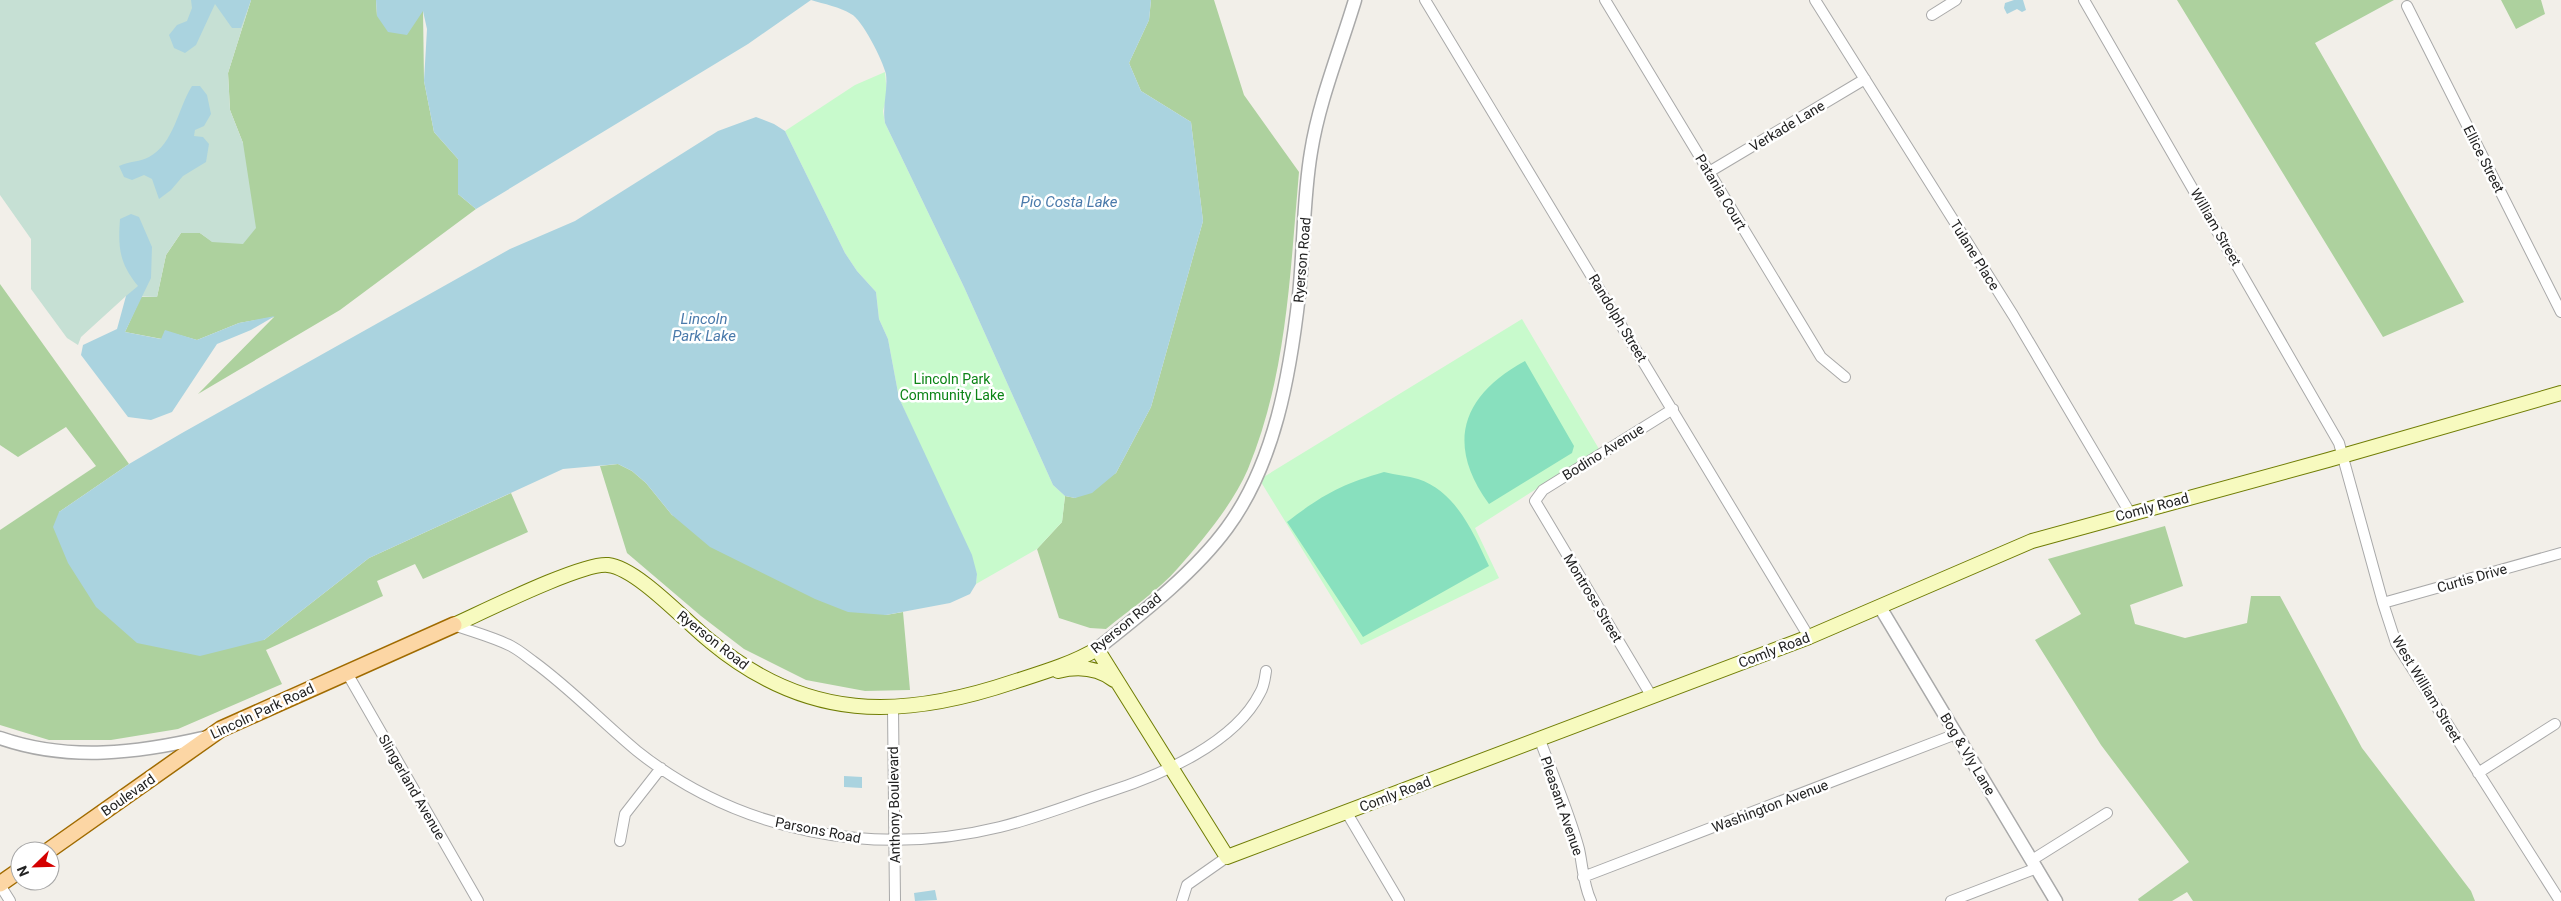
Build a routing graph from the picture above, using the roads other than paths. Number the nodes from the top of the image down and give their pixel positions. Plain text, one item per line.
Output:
1 (1355, 0) edge
2 (1425, 0) edge
3 (1606, 0) edge
4 (1814, 0) edge
5 (1956, 0) edge
6 (2084, 0) edge
7 (2407, 6) dead end
8 (1932, 15) dead end
9 (1865, 79) junction
10 (1710, 172) junction
11 (2561, 312) edge
12 (1845, 377) dead end
13 (2561, 393) edge
14 (1673, 409) junction
15 (2344, 455) junction
16 (1536, 499) joint
17 (2130, 513) junction
18 (2561, 552) edge
19 (2383, 603) junction
20 (1880, 607) junction
21 (454, 625) junction
22 (1809, 637) junction
23 (1097, 649) junction
24 (1266, 671) dead end
25 (347, 673) junction
26 (1019, 680) junction
27 (1117, 682) junction
28 (1652, 697) junction
29 (893, 708) junction
30 (2555, 724) dead end
31 (1956, 734) junction
32 (207, 737) junction
33 (0, 738) edge
34 (1540, 740) junction
35 (1170, 766) junction
36 (661, 768) junction
37 (2478, 773) junction
38 (1347, 812) junction
39 (2108, 813) dead end
40 (895, 840) junction
41 (620, 841) dead end
42 (60, 842) edge
43 (1227, 857) junction
44 (2034, 864) junction
45 (1583, 877) junction
46 (0, 885) edge
47 (10, 901) edge
48 (478, 901) edge
49 (895, 901) edge
50 (1182, 901) edge
51 (1399, 901) edge
52 (1591, 901) edge
53 (1951, 901) edge
54 (2056, 901) edge
55 (2560, 901) edge

1 - 23 street, Ryerson Road
2 - 14 street, Randolph Street
3 - 10 street, Patania Court
4 - 9 street, Tulane Place
5 - 8 street
6 - 15 street, William Street
7 - 11 street, Ellice Street
9 - 10 street, Verkade Lane
9 - 17 street, Tulane Place
10 - 12 street, Patania Court
13 - 15 main road, Comly Road
14 - 16 street, Bodino Avenue
14 - 22 street, Randolph Street
15 - 17 main road, Comly Road
15 - 19 street, West William Street
16 - 28 street, Montrose Street
17 - 20 main road, Comly Road
18 - 19 street, Curtis Drive
19 - 37 street, West William Street
20 - 22 main road, Comly Road
20 - 31 street, Bog & Vly Lane
21 - 25 main road, Lincoln Park Road
21 - 29 main road, Ryerson Road
21 - 36 street, Parsons Road
22 - 28 main road, Comly Road
23 - 26 main road, Ryerson Road
23 - 27 main road
24 - 35 street, Parsons Road
25 - 32 main road, Lincoln Park Road
25 - 48 street, Slingerland Avenue
26 - 27 main road
26 - 29 main road, Ryerson Road
27 - 35 main road
28 - 34 main road, Comly Road
29 - 40 street, Anthony Boulevard
30 - 37 street
31 - 44 street, Bog & Vly Lane
31 - 45 street, Washington Avenue
32 - 33 street, Lincoln Park Road
32 - 42 main road, Boulevard
34 - 38 main road, Comly Road
34 - 45 street, Pleasant Avenue
35 - 40 street, Parsons Road
35 - 43 main road
36 - 40 street, Parsons Road
36 - 41 street
37 - 55 street, West William Street
38 - 43 main road, Comly Road
38 - 51 street
39 - 44 street
40 - 49 street, Anthony Boulevard
43 - 50 street
44 - 53 street
44 - 54 street, Bog & Vly Lane
45 - 52 street, Pleasant Avenue
46 - 47 street

